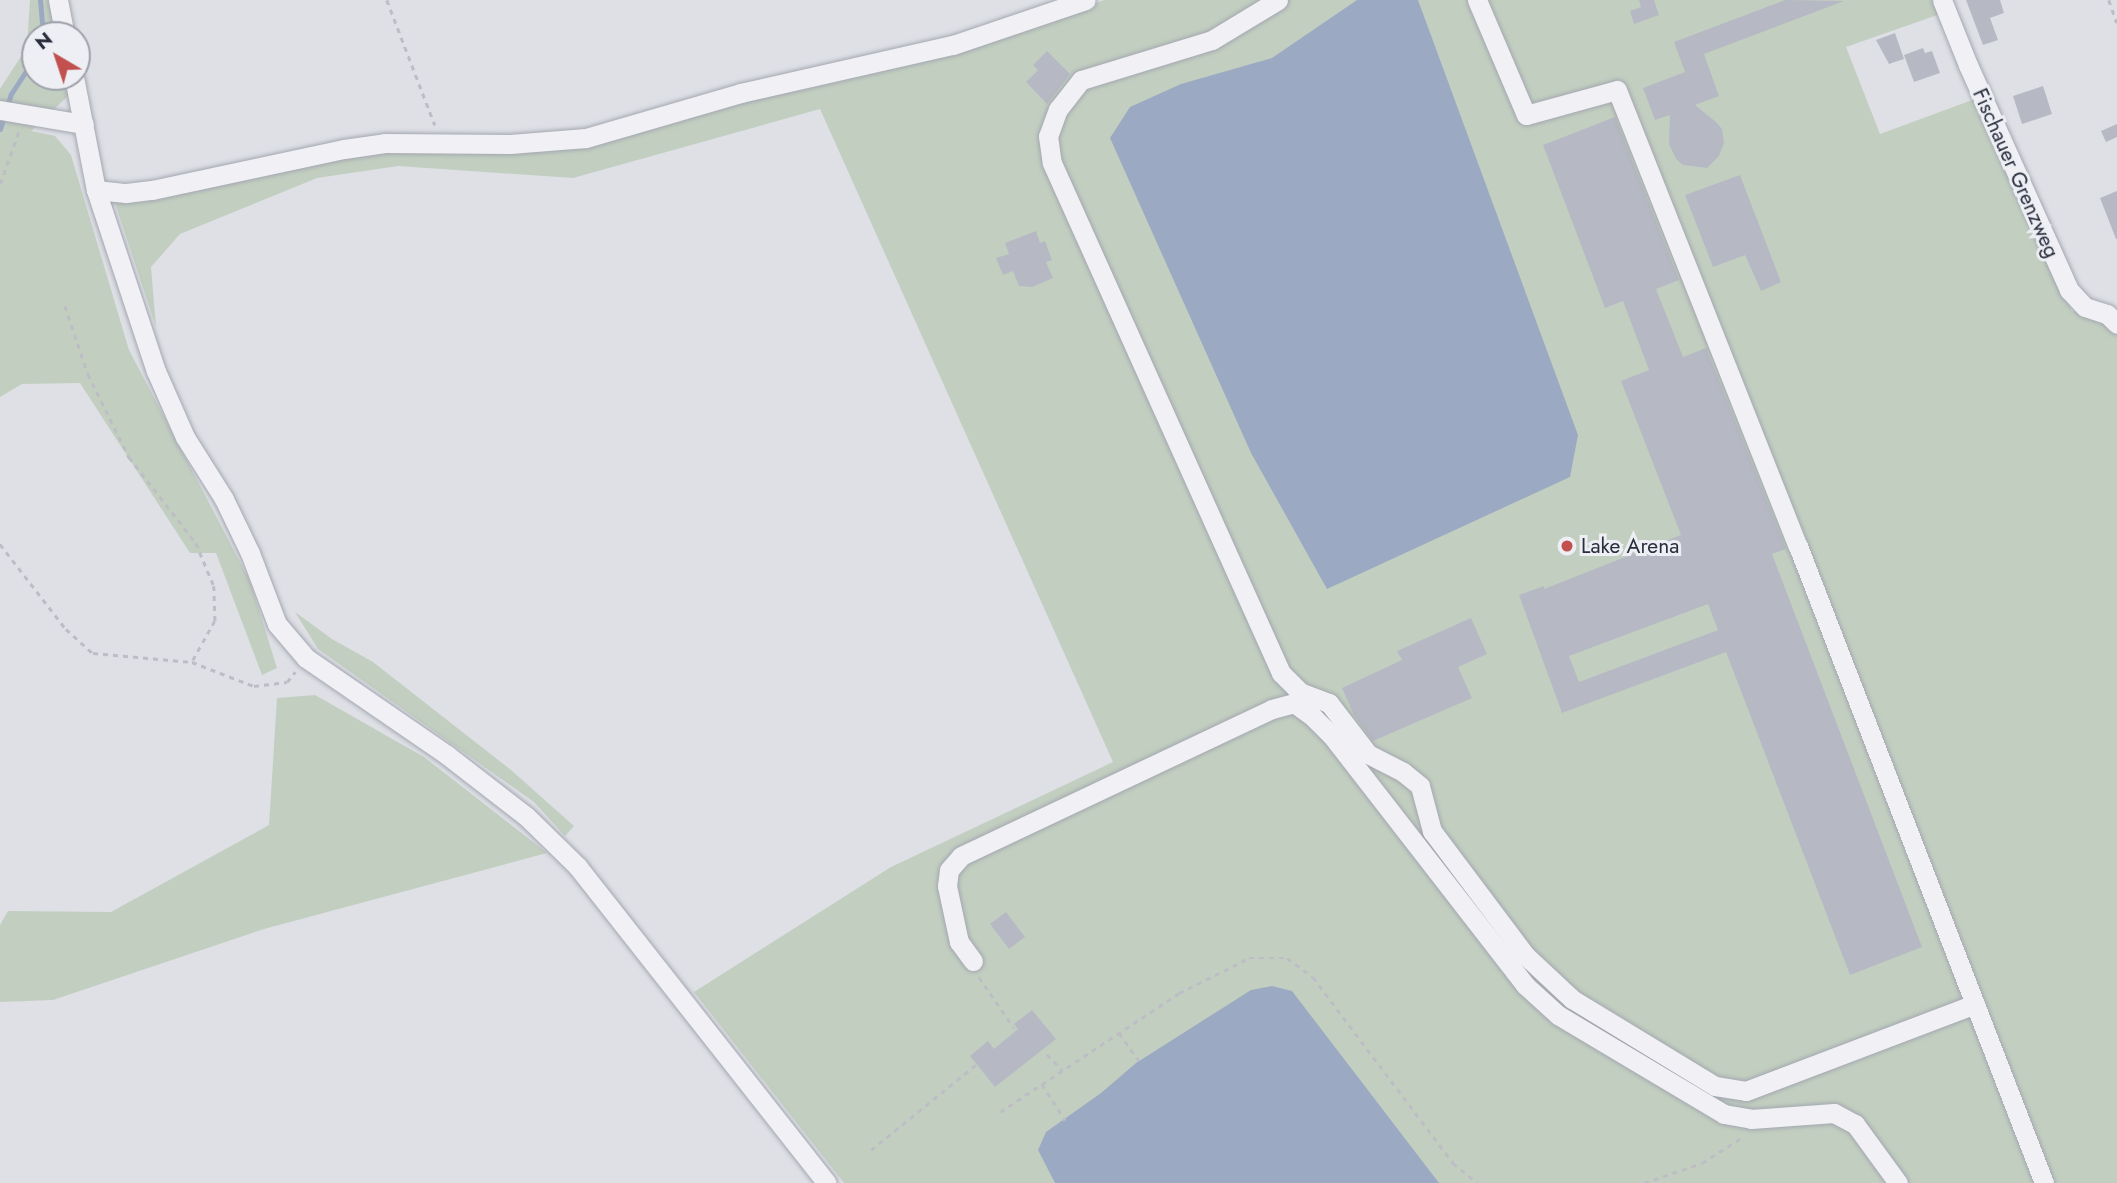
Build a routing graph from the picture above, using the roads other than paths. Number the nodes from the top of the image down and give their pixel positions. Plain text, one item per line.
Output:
1 (58, 0) edge
2 (1086, 0) edge
3 (1278, 0) edge
4 (1477, 0) edge
5 (1942, 0) edge
6 (62, 21) edge
7 (77, 91) edge
8 (11, 111) edge
9 (84, 124) junction
10 (96, 190) junction
11 (2117, 324) edge
12 (973, 961) road end
13 (1975, 1004) junction
14 (827, 1183) edge
15 (1898, 1183) edge
16 (2044, 1183) edge

1 - 6 street
2 - 10 street
3 - 13 street
4 - 13 street
5 - 11 street, Fischauer Grenzweg
7 - 9 street
8 - 9 street
9 - 10 street
10 - 14 street
12 - 15 street
13 - 16 street

